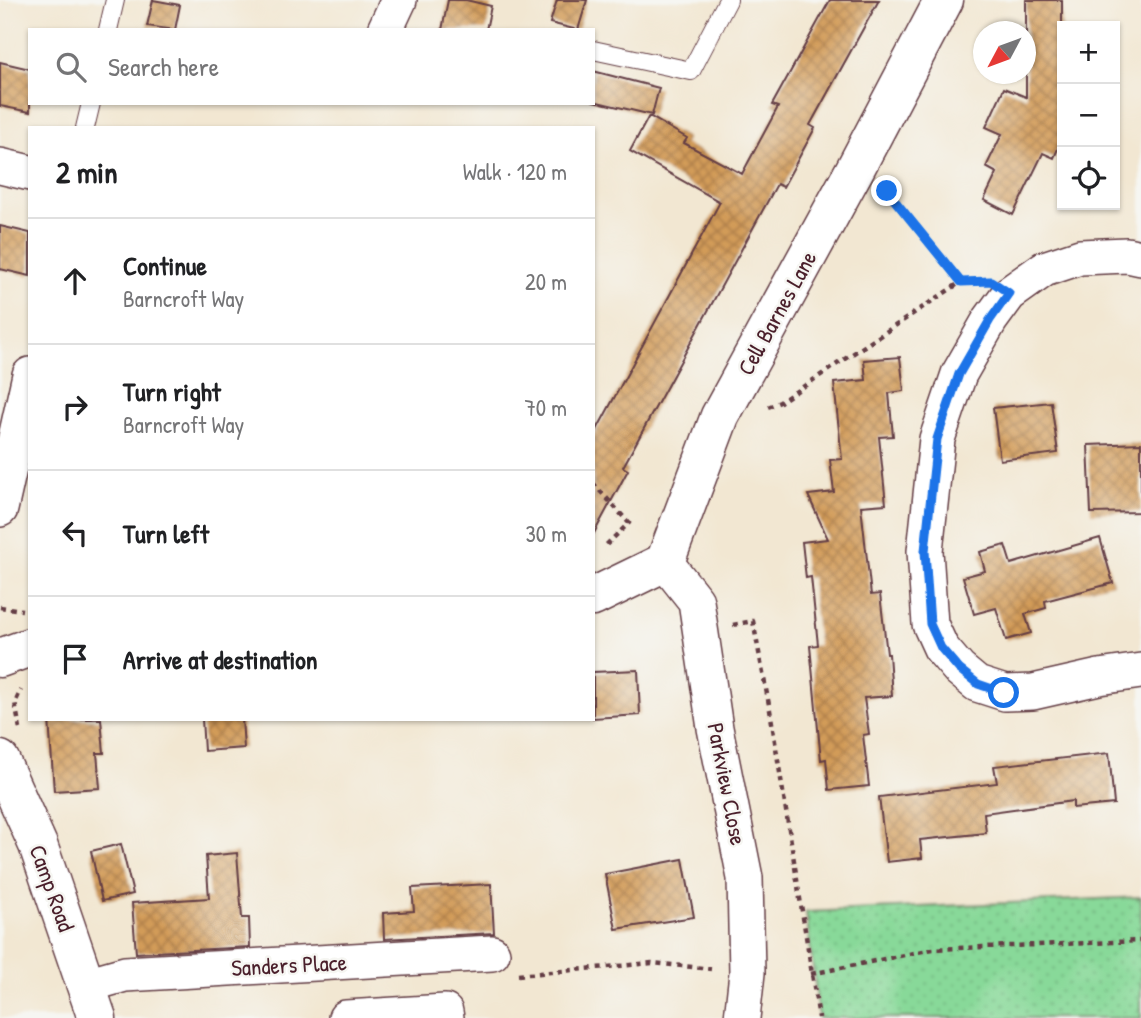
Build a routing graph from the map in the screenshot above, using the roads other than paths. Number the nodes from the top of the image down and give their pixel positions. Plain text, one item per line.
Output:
1 (116, 0) edge
2 (399, 0) edge
3 (728, 0) edge
4 (944, 0) edge
5 (109, 28) edge
6 (386, 28) edge
7 (595, 50) edge
8 (91, 105) edge
9 (85, 126) edge
10 (0, 166) edge
11 (28, 173) edge
12 (1141, 258) edge
13 (28, 384) edge
14 (0, 509) edge
15 (665, 562) junction
16 (595, 596) edge
17 (28, 650) edge
18 (1141, 671) edge
19 (11, 673) edge
20 (11, 748) edge
21 (505, 964) road end
22 (92, 1001) edge
23 (346, 1018) edge
24 (446, 1018) edge
25 (742, 1018) edge

1 - 5 lane
2 - 6 street
3 - 7 lane
4 - 15 street, Cell Barnes Lane
8 - 9 lane
10 - 11 street
12 - 18 street
13 - 14 street
15 - 16 street
15 - 25 street, Parkview Close
17 - 19 street
20 - 22 street, Camp Road
21 - 22 street, Sanders Place
23 - 24 street

